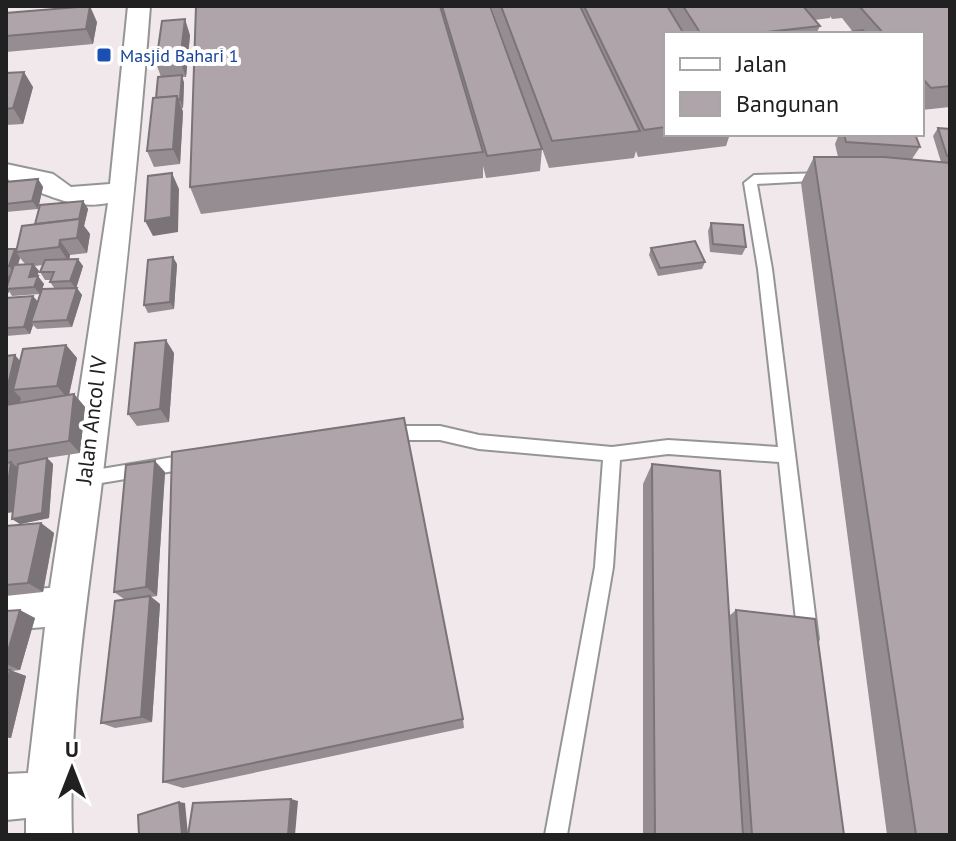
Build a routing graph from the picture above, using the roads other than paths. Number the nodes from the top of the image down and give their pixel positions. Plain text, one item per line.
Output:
1 (139, 6) edge
2 (6, 173) edge
3 (839, 177) edge
4 (123, 191) junction
5 (99, 352) junction
6 (64, 357) edge
7 (362, 435) edge
8 (612, 454) junction
9 (787, 455) junction
10 (212, 457) edge
11 (83, 479) junction
12 (67, 606) junction
13 (6, 610) edge
14 (811, 663) edge
15 (34, 809) edge
16 (556, 835) edge

1 - 4 street, Jalan Ancol IV
2 - 4 street
3 - 9 lane
4 - 5 street, Jalan Ancol IV
5 - 6 street
5 - 11 street, Jalan Ancol IV
7 - 8 lane
8 - 9 lane
8 - 16 lane
9 - 14 lane
10 - 11 lane
11 - 12 street, Jalan Ancol IV
12 - 13 street
12 - 15 street, Jalan Ancol IV

